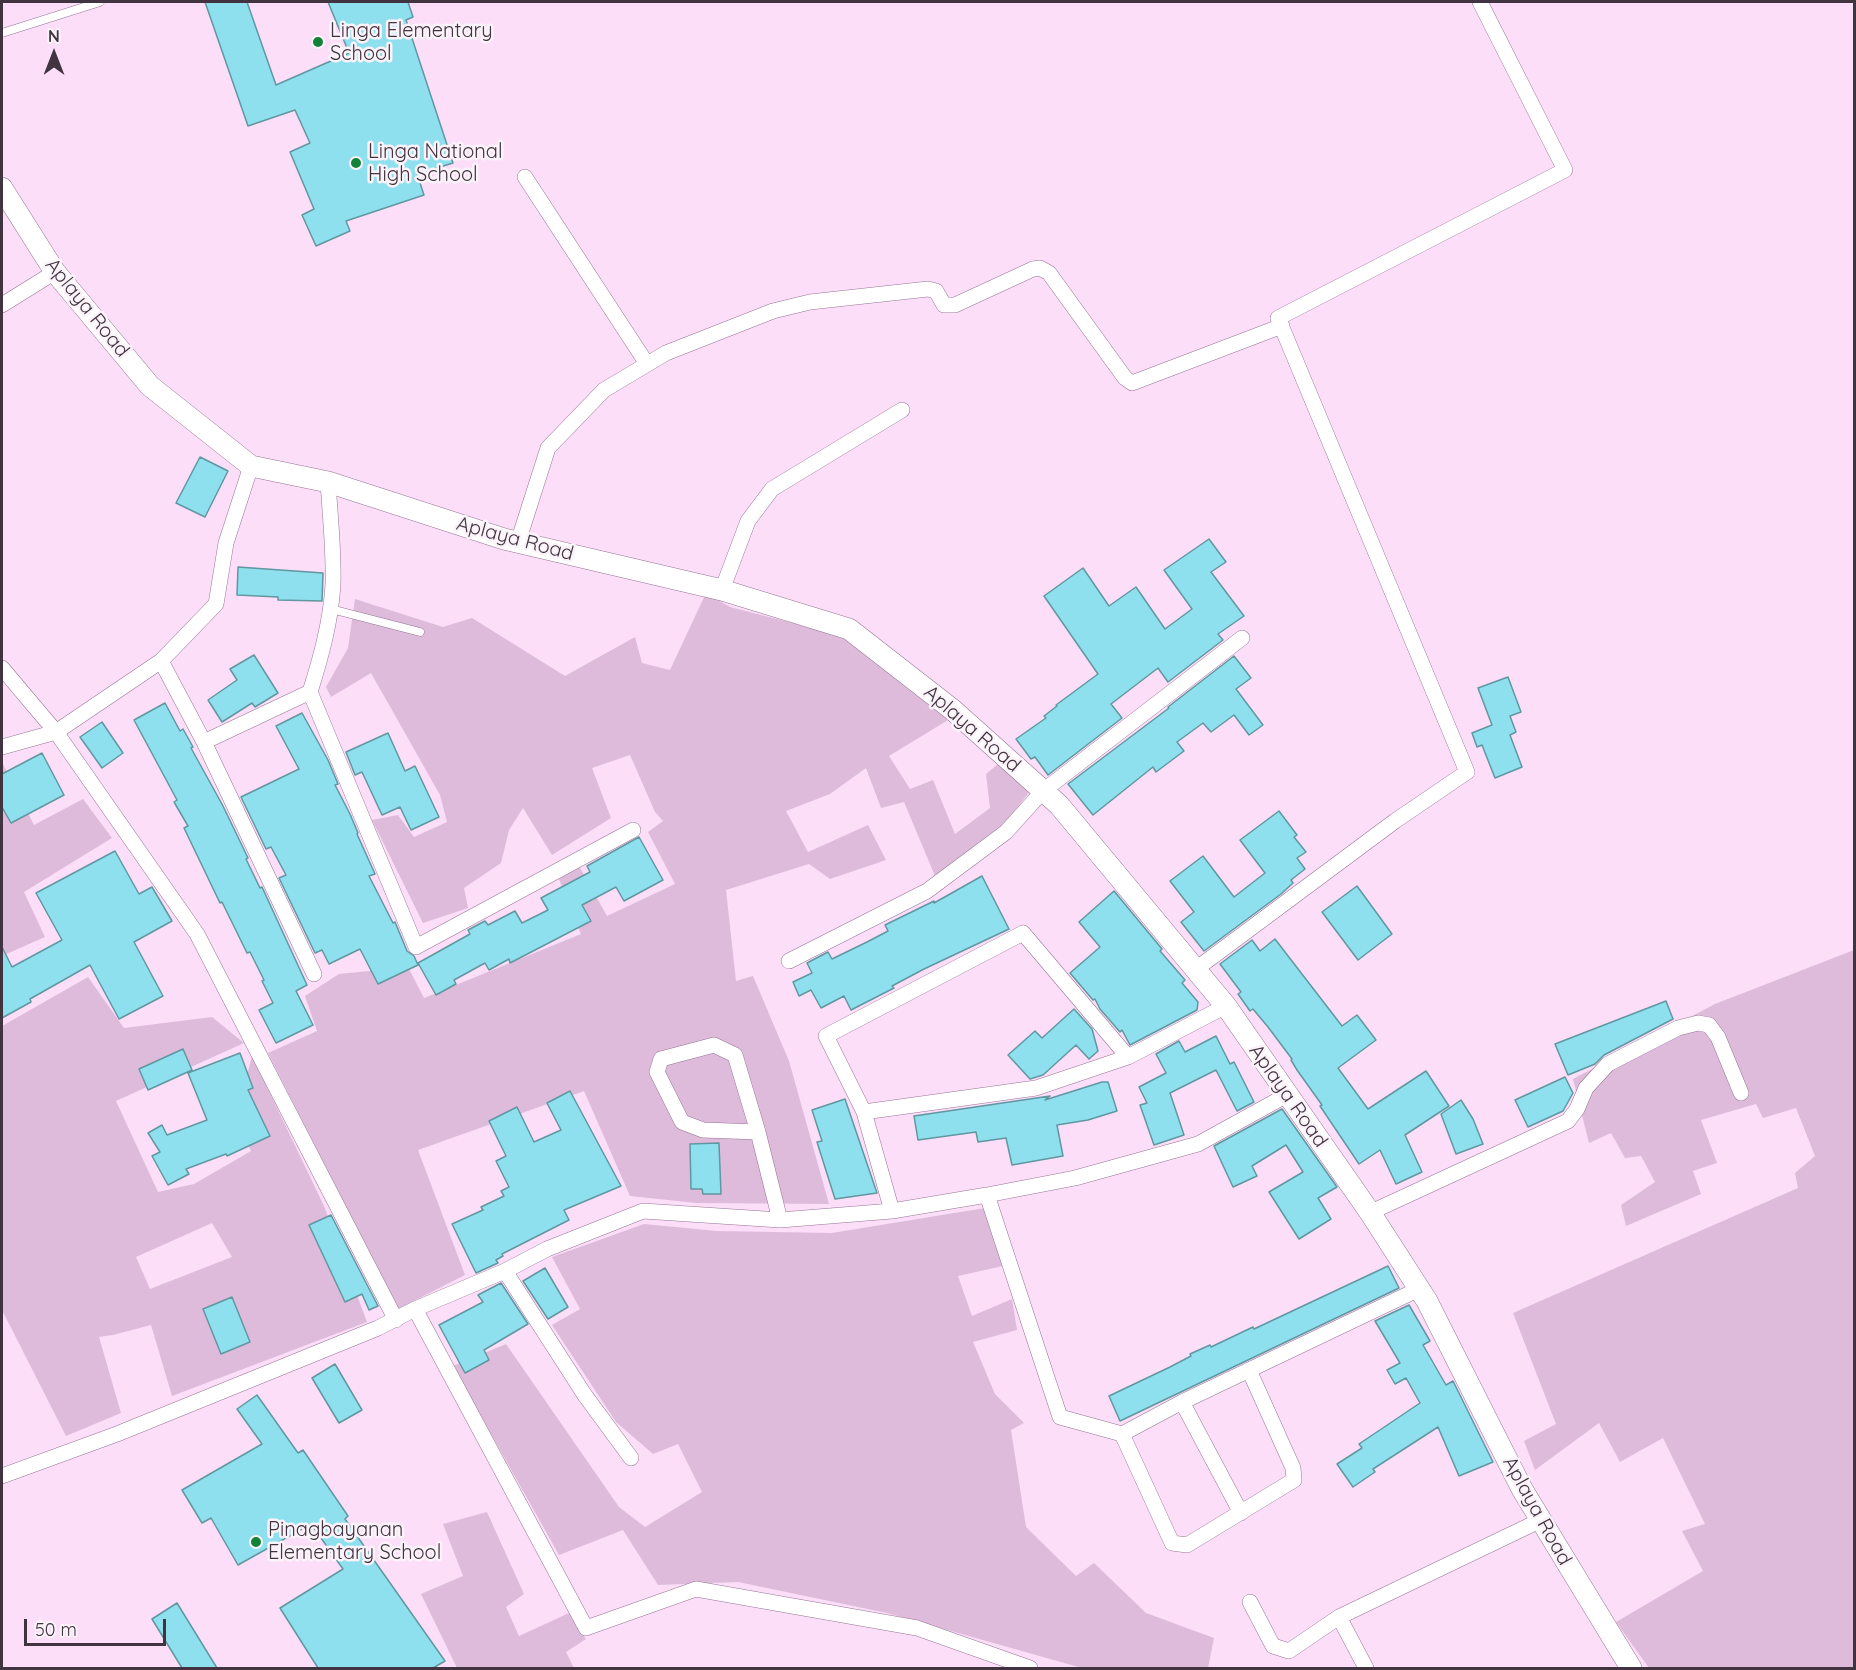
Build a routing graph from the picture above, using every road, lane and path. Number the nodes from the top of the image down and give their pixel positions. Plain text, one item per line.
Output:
1 (100, 2) edge
2 (1480, 2) edge
3 (2, 33) edge
4 (525, 177) dead end
5 (2, 188) edge
6 (55, 272) junction
7 (2, 306) edge
8 (1282, 326) junction
9 (647, 364) junction
10 (903, 410) dead end
11 (251, 466) junction
12 (328, 482) junction
13 (518, 542) junction
14 (722, 590) junction
15 (331, 609) junction
16 (420, 632) dead end
17 (1242, 638) dead end
18 (161, 661) junction
19 (2, 668) edge
20 (310, 692) junction
21 (56, 732) junction
22 (204, 742) junction
23 (2, 747) edge
24 (1043, 790) junction
25 (633, 830) dead end
26 (789, 961) dead end
27 (1196, 969) junction
28 (314, 974) dead end
29 (1226, 1006) junction
30 (1128, 1057) junction
31 (1741, 1094) dead end
32 (1287, 1095) junction
33 (864, 1112) junction
34 (758, 1132) junction
35 (987, 1195) junction
36 (892, 1211) junction
37 (1369, 1213) junction
38 (780, 1220) junction
39 (505, 1270) junction
40 (1419, 1288) junction
41 (415, 1309) junction
42 (396, 1320) junction
43 (1249, 1370) junction
44 (1182, 1402) junction
45 (1122, 1434) junction
46 (631, 1458) dead end
47 (2, 1476) edge
48 (1241, 1513) junction
49 (1539, 1521) junction
50 (1250, 1602) dead end
51 (1339, 1617) junction
52 (1030, 1668) edge
53 (1366, 1668) edge
54 (1631, 1668) edge

1 - 3 lane
2 - 8 street
4 - 9 street
5 - 6 street, Aplaya Road
6 - 7 street
6 - 11 street, Aplaya Road
8 - 9 street
8 - 27 street
9 - 13 street
10 - 14 street
11 - 12 street, Aplaya Road
11 - 18 street
12 - 13 street, Aplaya Road
12 - 15 street
13 - 14 street, Aplaya Road
14 - 24 street, Aplaya Road
15 - 16 lane
15 - 20 street
17 - 24 street
18 - 21 street
18 - 22 street
19 - 21 street
20 - 22 street
20 - 25 street
21 - 23 street
21 - 42 street
22 - 28 street
24 - 26 street
24 - 27 street, Aplaya Road
27 - 29 street, Aplaya Road
29 - 30 street
29 - 32 street, Aplaya Road
30 - 33 street
30 - 33 street
31 - 37 street
32 - 35 street
32 - 37 street, Aplaya Road
33 - 36 street
34 - 34 street
34 - 38 street
35 - 36 street
35 - 45 street
36 - 38 street
37 - 40 street, Aplaya Road
38 - 39 street
39 - 41 street
39 - 46 street
40 - 43 street
40 - 49 street, Aplaya Road
41 - 42 street
41 - 52 street
42 - 47 street
43 - 44 street
43 - 48 street
44 - 45 street
44 - 48 street
45 - 48 street
49 - 51 street
49 - 54 street, Aplaya Road
50 - 51 street
51 - 53 street

